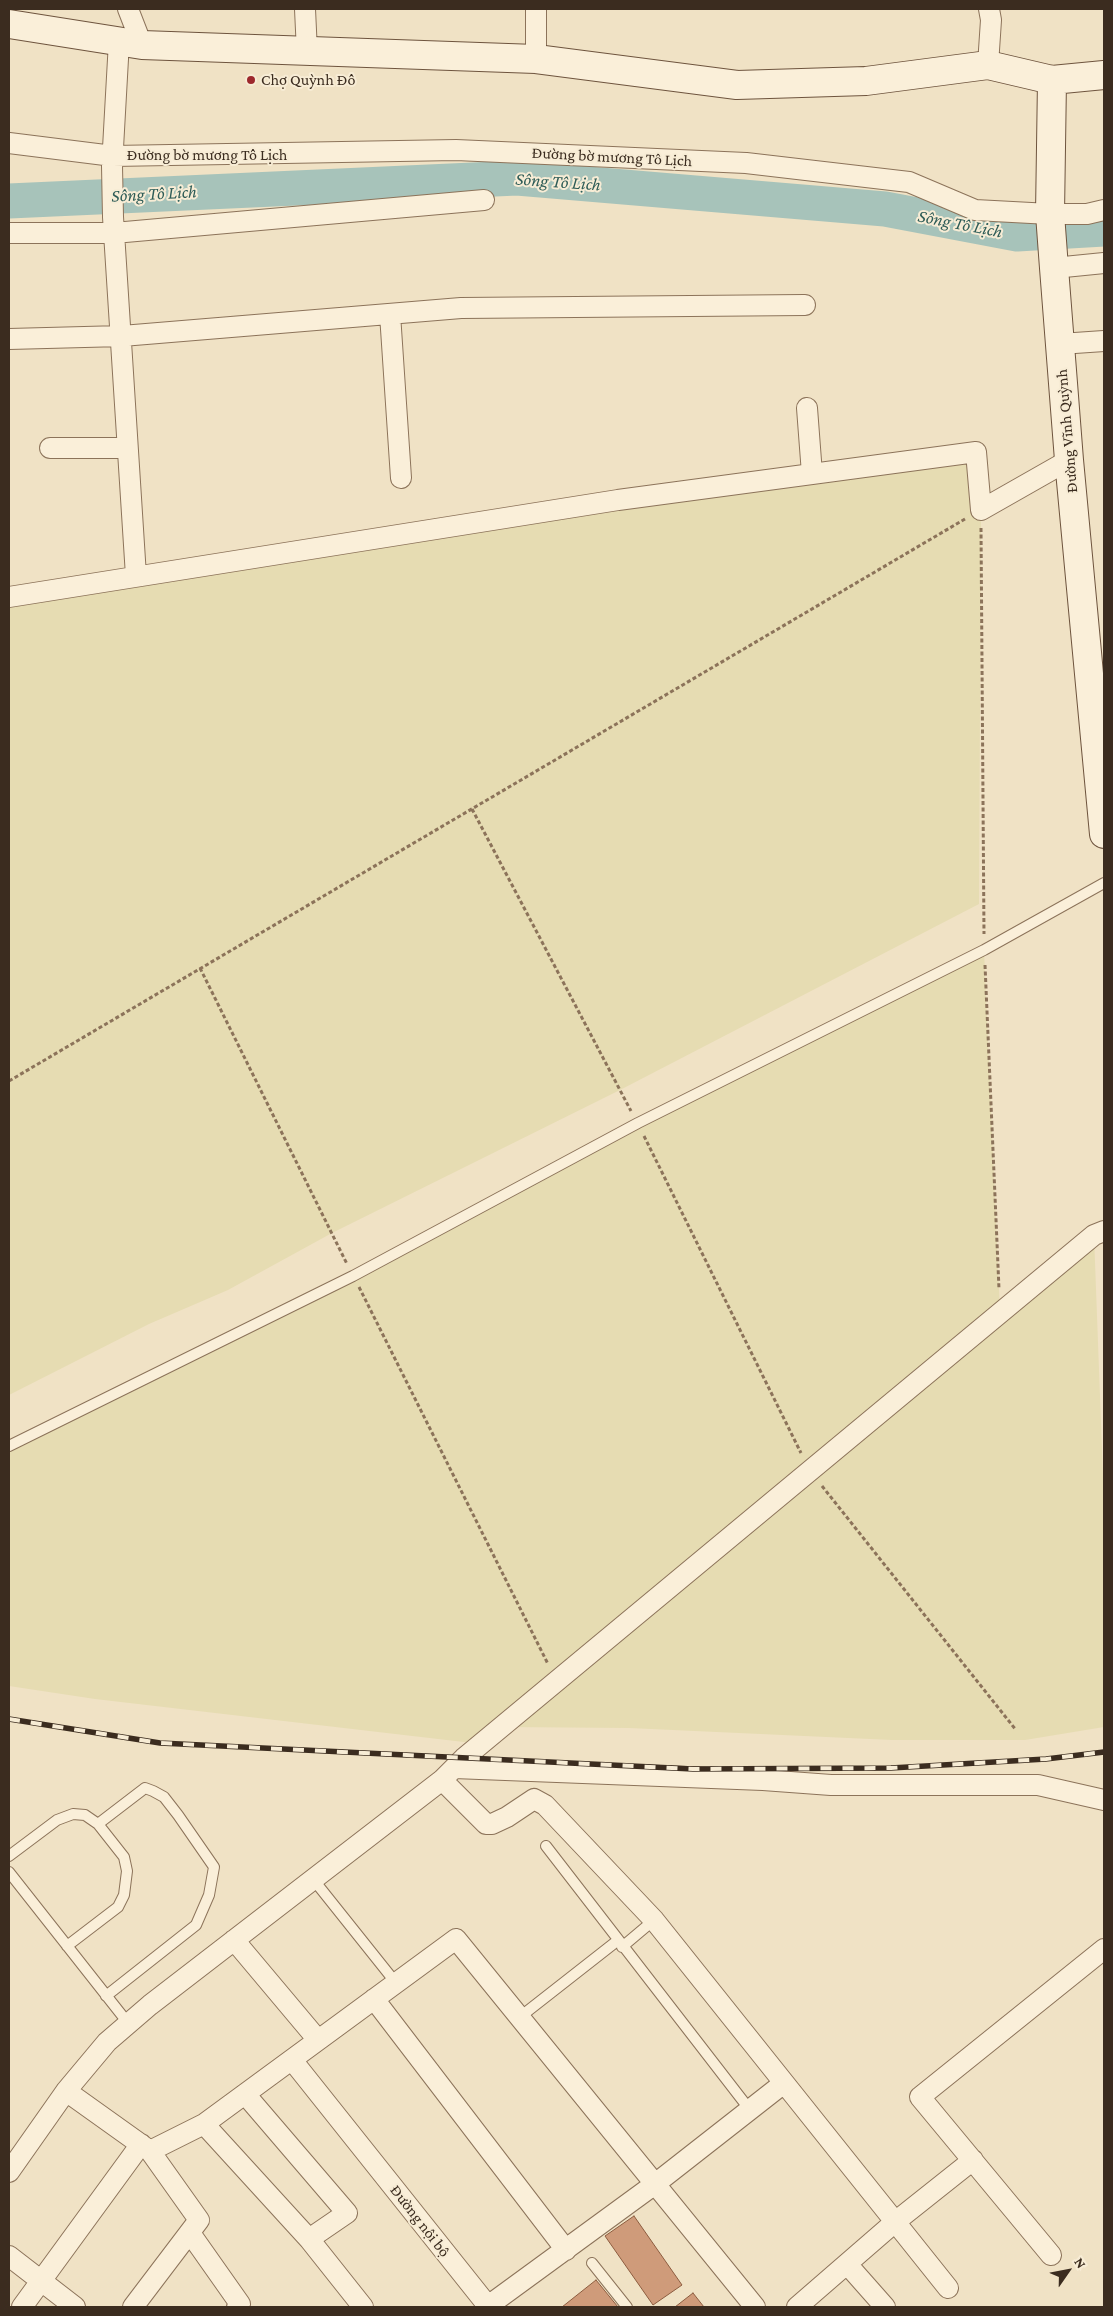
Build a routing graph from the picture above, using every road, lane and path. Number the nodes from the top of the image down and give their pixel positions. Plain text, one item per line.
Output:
1 (128, 9) edge
2 (305, 9) edge
3 (536, 9) edge
4 (989, 9) edge
5 (9, 24) edge
6 (131, 43) junction
7 (307, 52) junction
8 (536, 59) junction
9 (988, 65) junction
10 (1104, 75) edge
11 (1052, 80) junction
12 (9, 143) edge
13 (112, 161) junction
14 (484, 200) dead end
15 (1104, 210) edge
16 (1051, 219) junction
17 (114, 225) junction
18 (9, 233) edge
19 (1054, 263) junction
20 (1104, 264) edge
21 (805, 305) dead end
22 (390, 314) junction
23 (122, 336) junction
24 (9, 339) edge
25 (1104, 341) edge
26 (1060, 344) junction
27 (807, 408) dead end
28 (50, 448) dead end
29 (127, 448) junction
30 (1068, 460) junction
31 (812, 474) junction
32 (401, 478) dead end
33 (980, 510) junction
34 (136, 576) junction
35 (9, 597) edge
36 (1104, 834) edge
37 (1104, 882) edge
38 (984, 950) junction
39 (200, 968) junction
40 (9, 1081) edge
41 (1104, 1231) edge
42 (353, 1276) junction
43 (1000, 1314) junction
44 (9, 1446) edge
45 (810, 1471) junction
46 (557, 1682) junction
47 (1016, 1730) dead end
48 (448, 1774) junction
49 (1104, 1800) edge
50 (98, 1824) junction
51 (546, 1846) dead end
52 (9, 1856) edge
53 (9, 1872) edge
54 (313, 1879) junction
55 (654, 1920) junction
56 (234, 1940) junction
57 (619, 1944) junction
58 (67, 1946) junction
59 (1104, 1949) edge
60 (396, 1983) junction
61 (106, 1996) junction
62 (374, 1999) junction
63 (520, 2018) junction
64 (128, 2024) junction
65 (318, 2040) junction
66 (292, 2060) junction
67 (784, 2083) junction
68 (66, 2091) junction
69 (245, 2094) junction
70 (750, 2110) junction
71 (204, 2124) junction
72 (145, 2148) junction
73 (973, 2160) junction
74 (9, 2172) edge
75 (655, 2184) junction
76 (895, 2222) junction
77 (190, 2233) junction
78 (309, 2240) junction
79 (566, 2250) junction
80 (1051, 2255) dead end
81 (9, 2256) edge
82 (592, 2263) dead end
83 (847, 2264) junction
84 (42, 2281) junction
85 (948, 2288) dead end
86 (808, 2304) edge
87 (238, 2305) edge
88 (22, 2307) edge
89 (75, 2307) edge
90 (133, 2307) edge
91 (363, 2307) edge
92 (627, 2307) edge
93 (755, 2307) edge
94 (885, 2307) edge

1 - 6 street
2 - 7 street
3 - 8 street
4 - 9 street
5 - 6 street
6 - 7 street
6 - 13 street
7 - 8 street
8 - 9 street
9 - 11 street
10 - 11 street
11 - 16 street, Đường Vĩnh Quỳnh
12 - 13 street, Đường bờ mương Tô Lịch
13 - 16 street, Đường bờ mương Tô Lịch
13 - 17 street
14 - 17 street
15 - 16 street, Đường bờ mương Tô Lịch
16 - 19 street, Đường Vĩnh Quỳnh
17 - 18 street
17 - 23 street
19 - 20 street
19 - 26 street, Đường Vĩnh Quỳnh
21 - 22 street
22 - 23 street
22 - 32 street
23 - 24 street
23 - 29 street
25 - 26 street
26 - 30 street, Đường Vĩnh Quỳnh
27 - 31 street
28 - 29 street
29 - 34 street
30 - 33 street
30 - 36 street, Đường Vĩnh Quỳnh
31 - 33 street
31 - 34 street
33 - 38 path
33 - 39 path
34 - 35 street
37 - 38 lane
38 - 42 lane
38 - 43 path
39 - 40 path
39 - 42 path
41 - 43 street
42 - 44 lane
42 - 46 path
43 - 45 street
45 - 46 street
45 - 47 path
46 - 48 street
48 - 49 street
48 - 54 street
48 - 55 street
50 - 52 lane
50 - 58 lane
50 - 61 lane
51 - 57 lane
53 - 58 lane
54 - 56 street
54 - 60 lane
55 - 57 lane
55 - 67 street
56 - 64 street
56 - 65 street
57 - 63 lane
57 - 70 lane
58 - 61 lane
59 - 73 street
60 - 62 street
60 - 63 street
61 - 64 lane
62 - 65 street
62 - 79 street
63 - 75 street
64 - 68 street
65 - 66 street
66 - 69 street
66 - 79 street, Đường nội bộ
67 - 70 street, Đường nội bộ
67 - 76 street
68 - 72 street
68 - 74 street
69 - 71 street
69 - 78 street
70 - 75 street, Đường nội bộ
71 - 72 street
71 - 78 street
72 - 77 street
72 - 84 street
73 - 76 street
73 - 80 street
75 - 79 street, Đường nội bộ
75 - 93 street
76 - 83 street
76 - 85 street
77 - 87 street
77 - 90 street
78 - 91 street
81 - 84 street
82 - 92 lane
83 - 86 street
83 - 94 street
84 - 88 street
84 - 89 street

